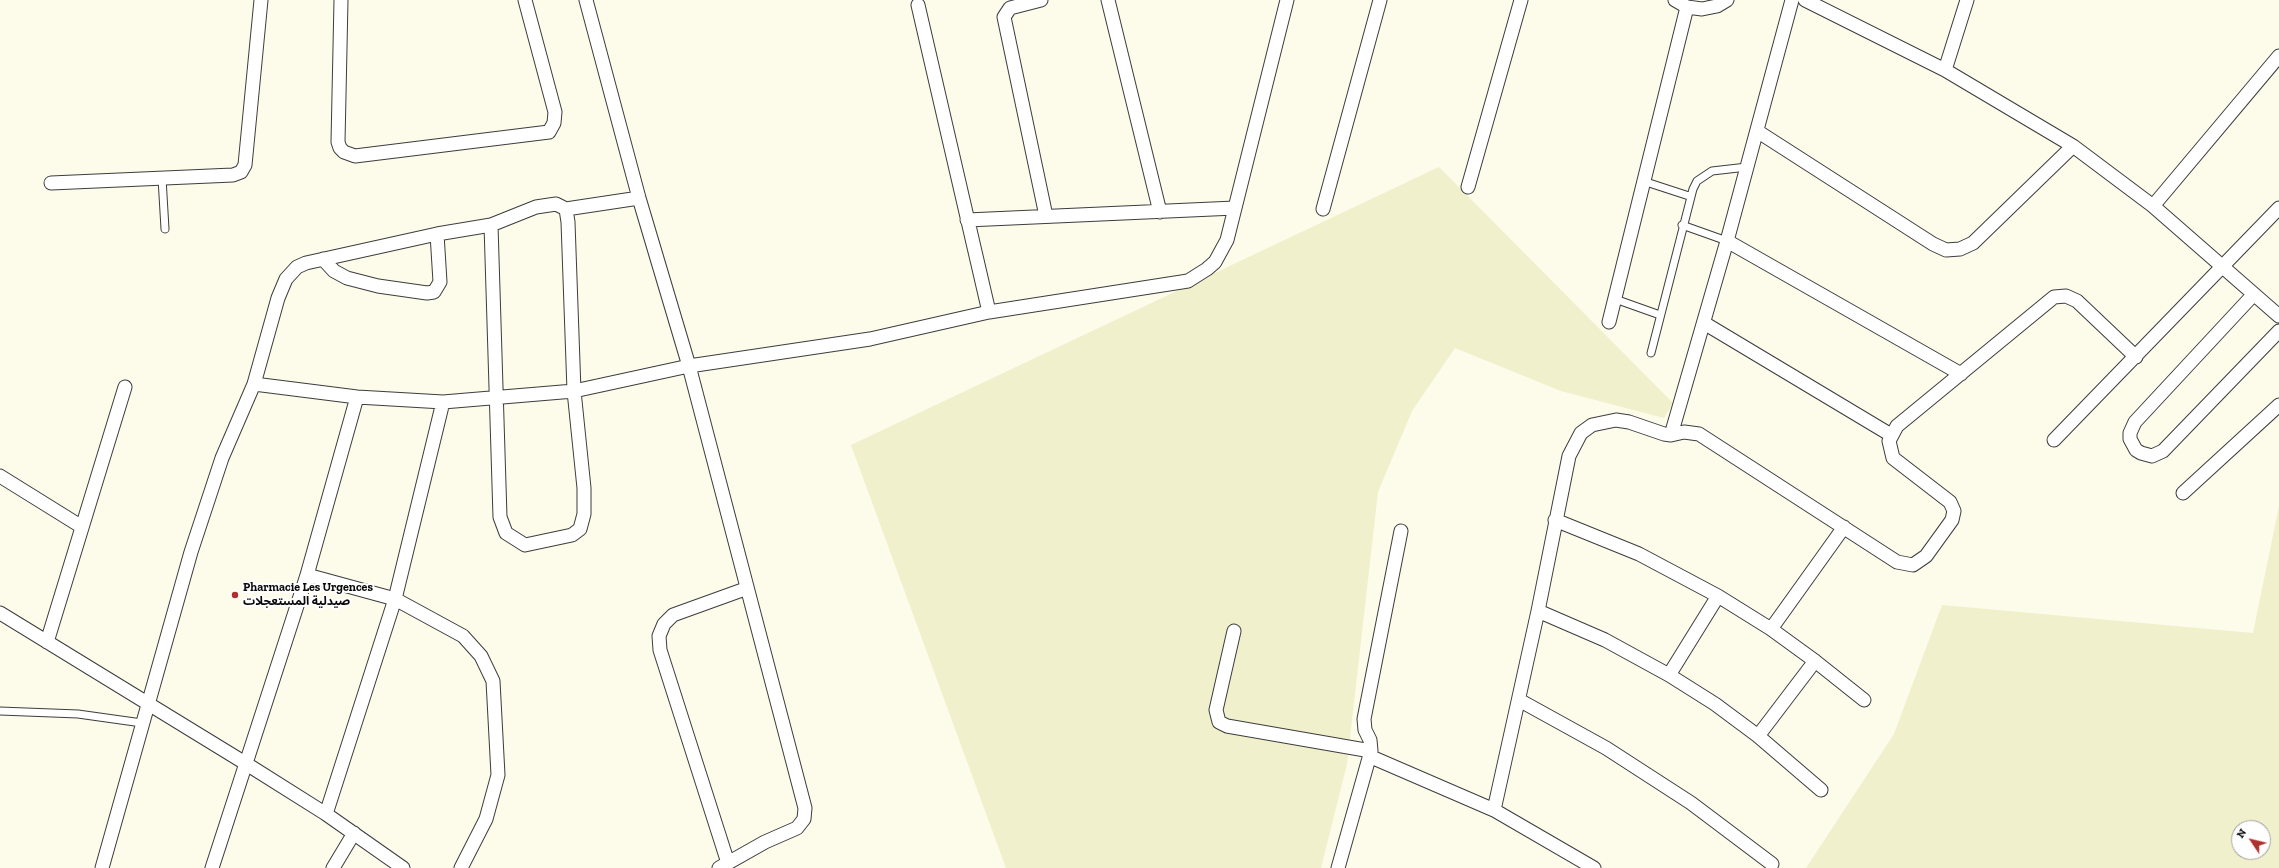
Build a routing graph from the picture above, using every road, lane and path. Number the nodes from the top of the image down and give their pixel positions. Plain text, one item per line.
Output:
1 (260, 0) edge
2 (341, 0) edge
3 (525, 0) edge
4 (586, 0) edge
5 (1041, 0) edge
6 (1108, 0) edge
7 (1287, 0) edge
8 (1380, 0) edge
9 (1521, 0) edge
10 (1675, 0) edge
11 (1727, 0) edge
12 (1792, 0) edge
13 (1805, 0) edge
14 (1966, 0) edge
15 (918, 5) dead end
16 (1687, 6) junction
17 (2279, 56) edge
18 (1945, 70) junction
19 (1756, 132) junction
20 (2073, 146) junction
21 (1747, 167) junction
22 (162, 178) junction
23 (1643, 181) junction
24 (51, 183) dead end
25 (1468, 187) dead end
26 (1689, 196) junction
27 (639, 198) junction
28 (2153, 206) junction
29 (1235, 208) junction
30 (2279, 208) edge
31 (566, 210) junction
32 (1323, 210) dead end
33 (1160, 212) junction
34 (1046, 216) junction
35 (967, 220) junction
36 (491, 225) junction
37 (1682, 225) junction
38 (165, 229) dead end
39 (437, 234) junction
40 (1727, 241) junction
41 (323, 259) junction
42 (2223, 266) junction
43 (2254, 294) junction
44 (1614, 298) junction
45 (989, 312) junction
46 (1660, 314) junction
47 (2279, 316) edge
48 (1609, 322) dead end
49 (1704, 323) junction
50 (2279, 331) edge
51 (1651, 353) dead end
52 (2136, 357) junction
53 (688, 366) junction
54 (1961, 374) junction
55 (254, 384) junction
56 (125, 387) dead end
57 (574, 391) junction
58 (357, 397) junction
59 (496, 398) junction
60 (443, 402) junction
61 (2279, 405) edge
62 (1671, 435) junction
63 (1891, 435) junction
64 (2054, 440) dead end
65 (0, 476) edge
66 (2183, 493) dead end
67 (1556, 520) junction
68 (82, 527) junction
69 (1844, 528) junction
70 (1401, 531) dead end
71 (307, 575) junction
72 (746, 588) junction
73 (1718, 596) junction
74 (396, 599) junction
75 (1538, 611) junction
76 (0, 613) edge
77 (1771, 629) junction
78 (1234, 631) dead end
79 (47, 642) junction
80 (1815, 661) junction
81 (1669, 675) junction
82 (1519, 700) junction
83 (1864, 700) dead end
84 (147, 704) junction
85 (0, 712) edge
86 (142, 723) junction
87 (1758, 736) junction
88 (1370, 754) junction
89 (245, 763) junction
90 (1821, 790) dead end
91 (1494, 810) junction
92 (326, 814) junction
93 (354, 833) junction
94 (1772, 864) dead end
95 (723, 865) edge
96 (102, 868) edge
97 (212, 868) edge
98 (332, 868) edge
99 (403, 868) edge
100 (461, 868) edge
101 (1338, 868) edge
102 (1594, 868) edge

1 - 22 street
2 - 3 street
4 - 27 street
5 - 34 street
6 - 33 street
7 - 29 street
8 - 32 street
9 - 25 street
10 - 16 street
11 - 16 street
12 - 19 street
13 - 18 street
14 - 18 street
15 - 35 street
16 - 23 street
17 - 28 street
18 - 20 street
19 - 20 street
19 - 21 street
20 - 28 street
21 - 26 lane
21 - 40 street
22 - 24 street
22 - 38 lane
23 - 26 lane
23 - 44 street
26 - 37 lane
27 - 31 street
27 - 53 street
28 - 42 street
29 - 33 street
29 - 45 street
30 - 42 street
31 - 36 street
31 - 57 street
33 - 34 street
34 - 35 street
35 - 45 street
36 - 39 street
36 - 59 street
37 - 40 lane
37 - 46 lane
39 - 41 street
39 - 41 street
40 - 49 street
40 - 54 street
41 - 55 street
42 - 43 street
42 - 52 street
43 - 47 street
43 - 50 street
44 - 46 lane
44 - 48 street
45 - 53 street
46 - 51 lane
49 - 62 street
49 - 63 street
52 - 54 street
52 - 64 street
53 - 57 street
53 - 72 street
54 - 63 street
55 - 58 street
55 - 84 street
56 - 68 street
57 - 59 street
57 - 59 street
58 - 60 street
58 - 71 street
59 - 60 street
60 - 74 street
61 - 66 street
62 - 67 street
62 - 69 street
63 - 69 street
65 - 68 street
67 - 73 street
67 - 75 street
68 - 79 street
69 - 77 street
70 - 88 street
71 - 74 street
71 - 89 street
72 - 95 street
72 - 95 street
73 - 77 street
73 - 81 street
74 - 92 street
74 - 100 street
75 - 81 street
75 - 82 street
76 - 79 street
77 - 80 street
78 - 88 street
79 - 84 street
80 - 83 street
80 - 87 street
81 - 87 street
82 - 91 street
82 - 94 street
84 - 86 street
84 - 89 street
85 - 86 lane
86 - 96 street
87 - 90 street
88 - 91 street
88 - 101 street
89 - 92 street
89 - 97 street
91 - 102 street
92 - 93 street
93 - 98 street
93 - 99 street

